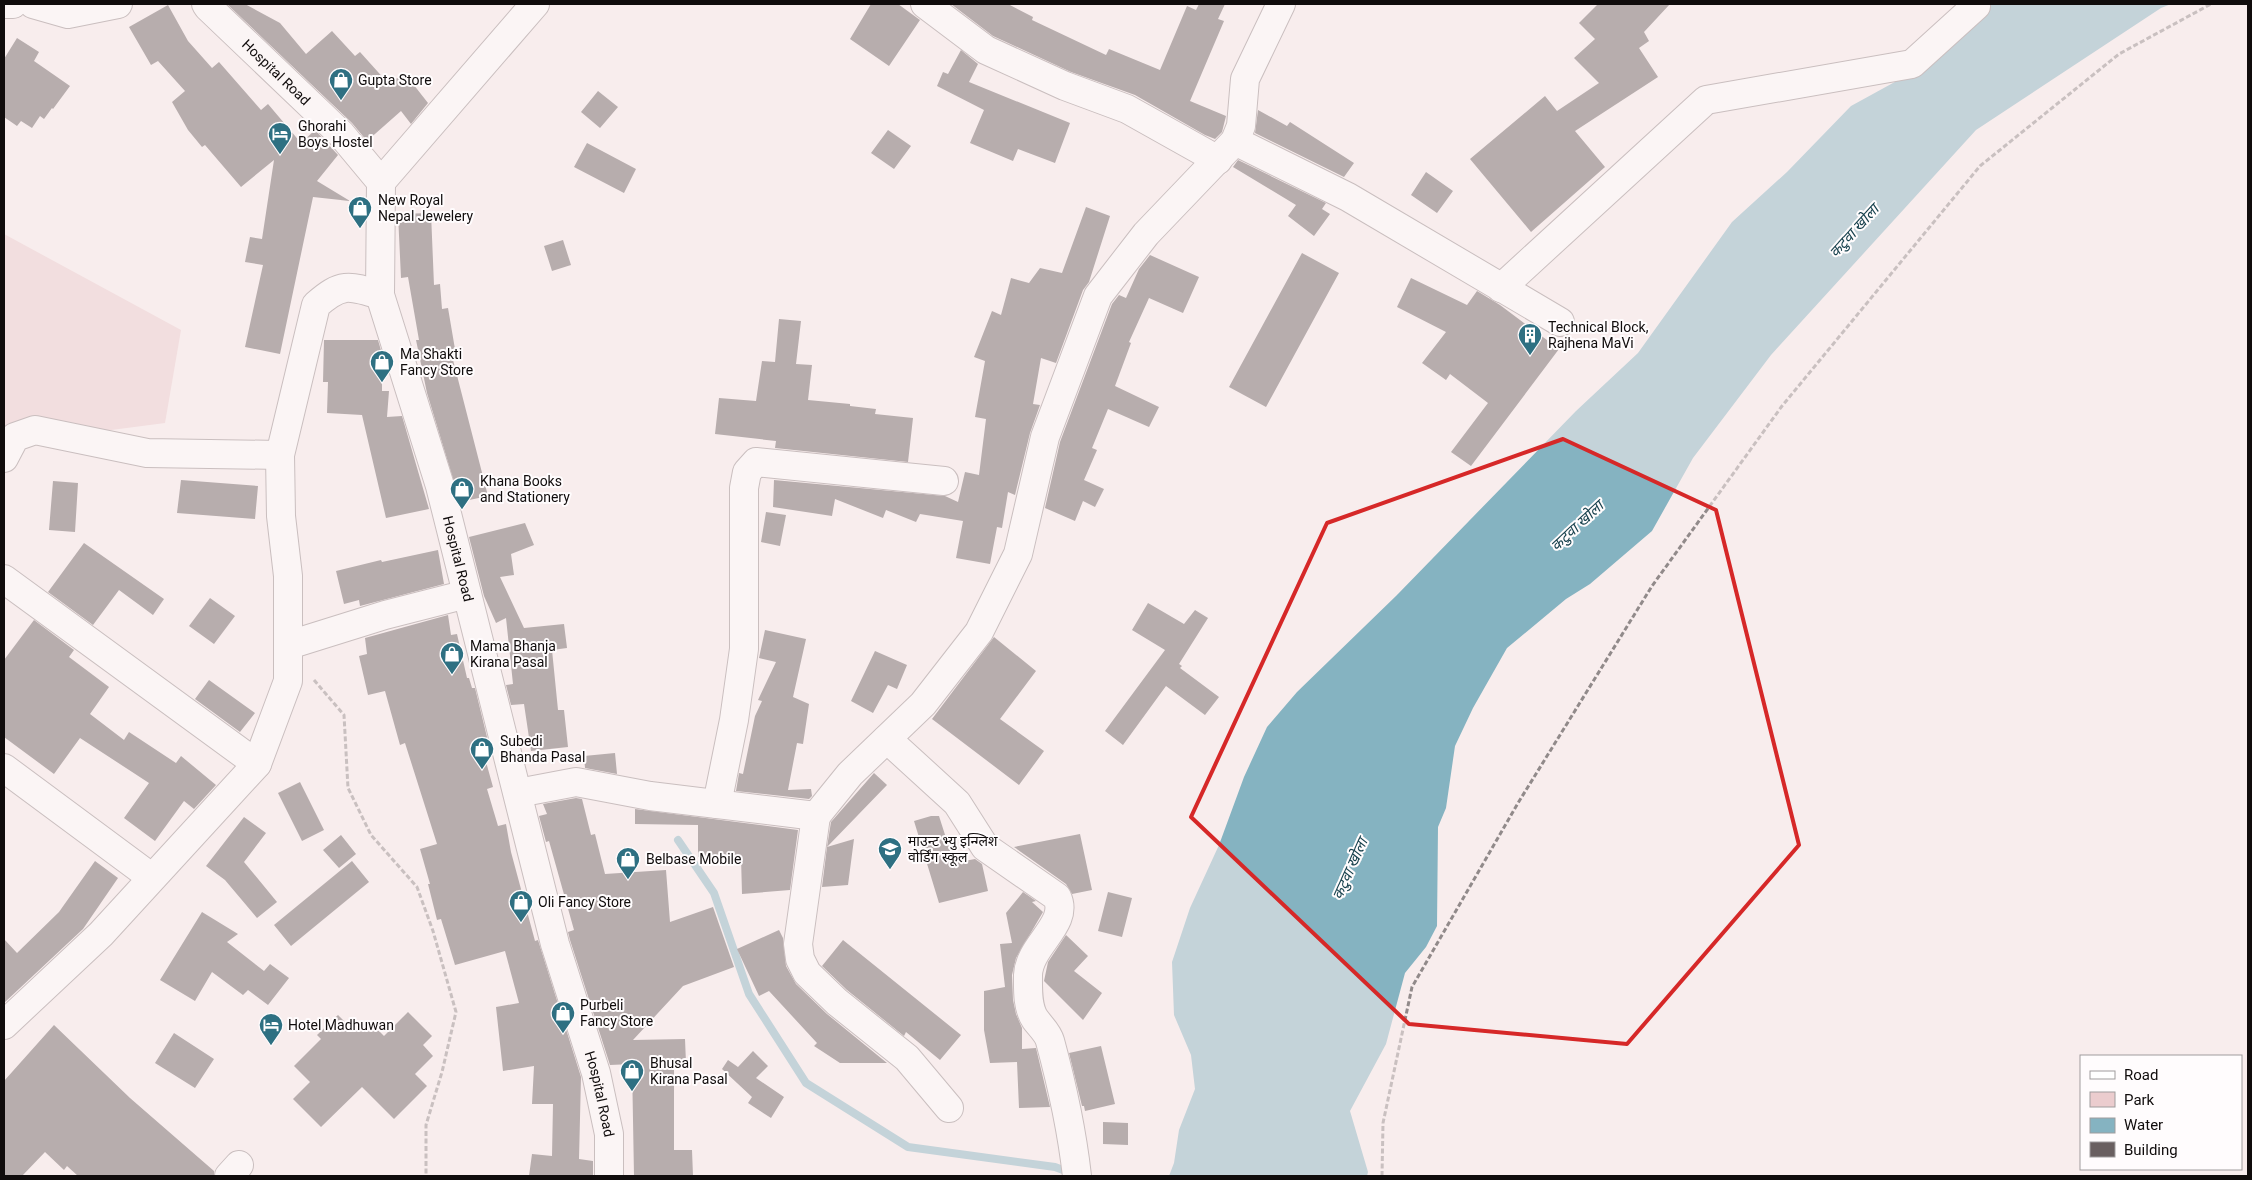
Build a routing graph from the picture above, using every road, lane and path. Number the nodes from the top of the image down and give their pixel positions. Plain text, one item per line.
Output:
1 (4, 4) edge
2 (12, 4) edge
3 (33, 4) edge
4 (118, 4) edge
5 (206, 4) edge
6 (535, 4) edge
7 (925, 4) edge
8 (1281, 4) edge
9 (1973, 4) edge
10 (2211, 4) edge
11 (1227, 150) junction
12 (381, 182) junction
13 (1501, 288) junction
14 (380, 294) junction
15 (1560, 322) dead end
16 (280, 454) junction
17 (4, 458) edge
18 (944, 481) dead end
19 (4, 579) edge
20 (468, 594) junction
21 (289, 649) junction
22 (887, 739) junction
23 (257, 764) junction
24 (4, 768) edge
25 (518, 793) junction
26 (717, 804) junction
27 (816, 816) junction
28 (152, 877) junction
29 (6, 1021) edge
30 (949, 1108) dead end
31 (426, 1176) edge
32 (609, 1176) edge
33 (1077, 1176) edge
34 (1382, 1176) edge

1 - 2 street
3 - 4 street
5 - 12 street, Hospital Road
6 - 12 street
7 - 11 street
8 - 11 street
9 - 13 street
10 - 34 path
11 - 13 street
11 - 22 street
12 - 14 street, Hospital Road
13 - 15 street
14 - 16 street
14 - 20 street, Hospital Road
16 - 17 street
16 - 21 street
18 - 26 street
19 - 23 street
20 - 21 street
20 - 25 street, Hospital Road
21 - 23 street
21 - 31 path
22 - 27 street
22 - 33 street
23 - 28 street
24 - 28 street
25 - 26 street
25 - 32 street, Hospital Road
26 - 27 street
27 - 30 street
28 - 29 street

